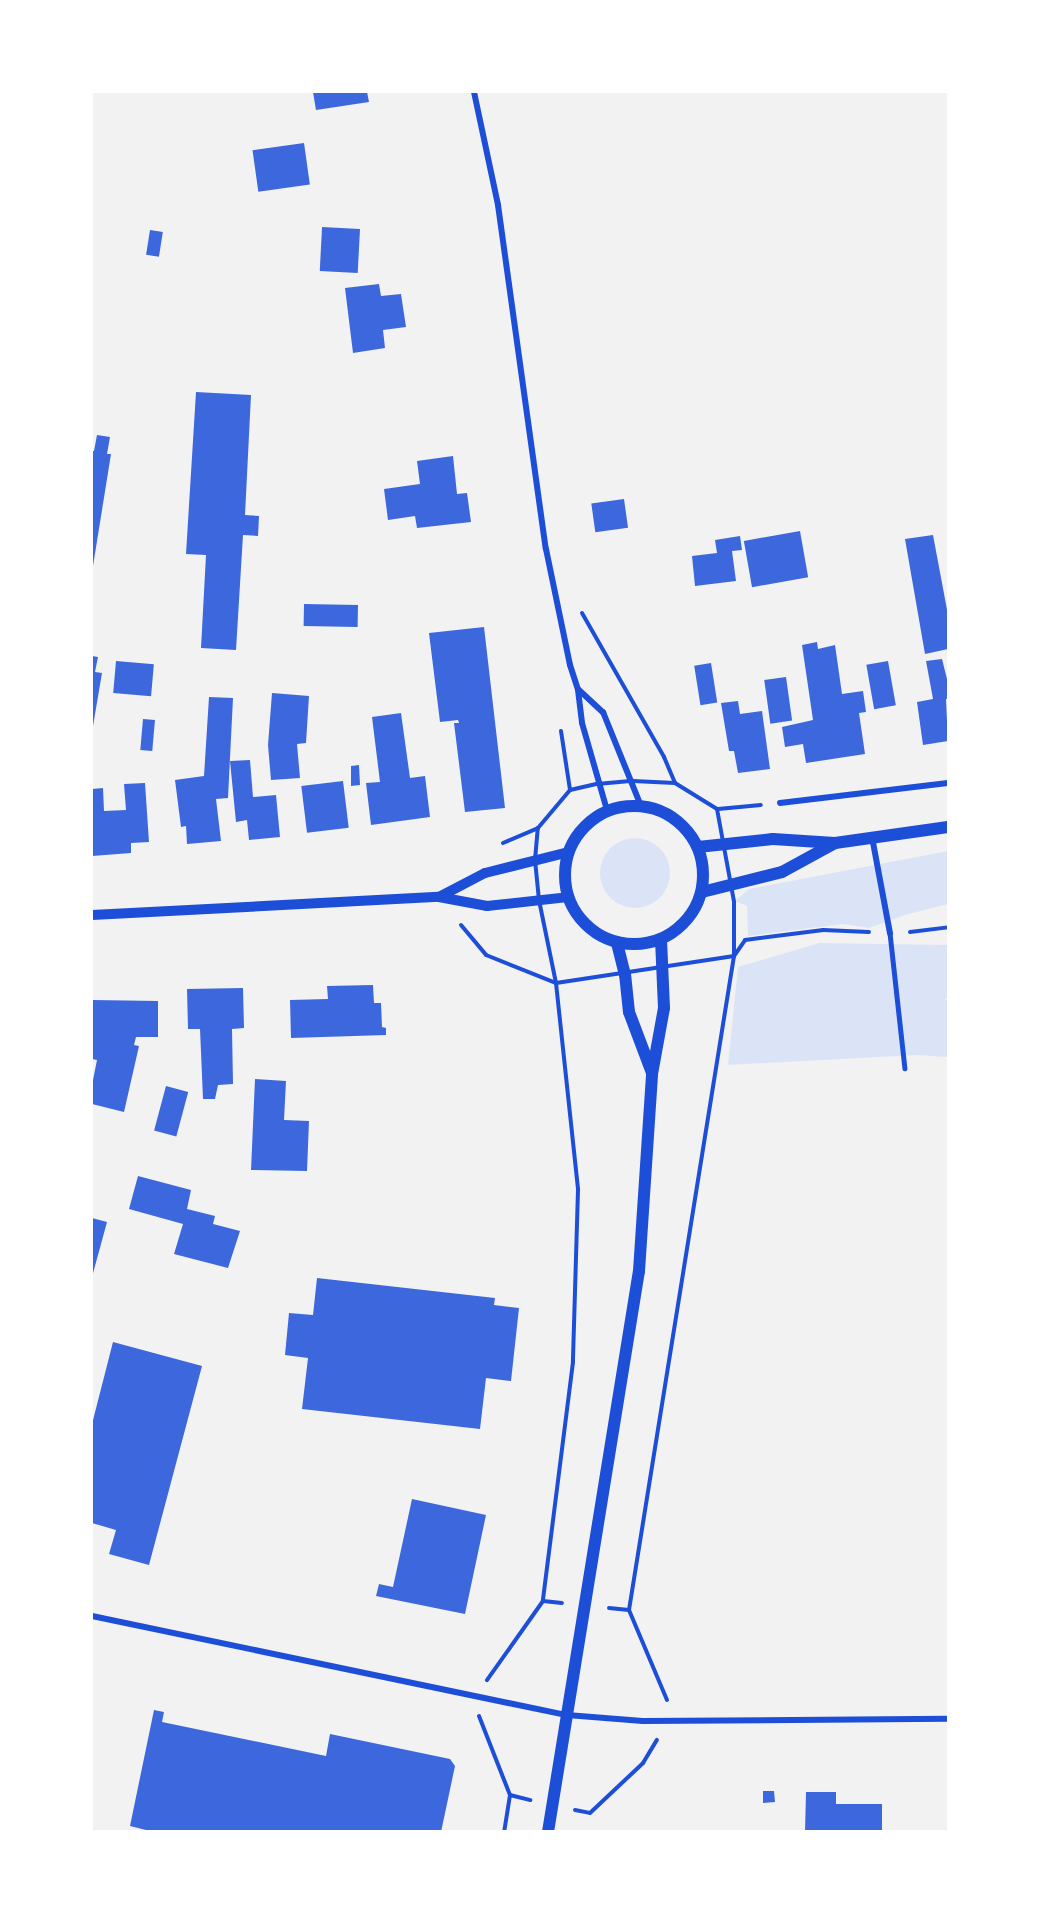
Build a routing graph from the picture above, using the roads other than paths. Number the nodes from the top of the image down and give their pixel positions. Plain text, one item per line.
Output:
1 (474, 92) edge
2 (578, 690) junction
3 (948, 783) edge
4 (780, 803) road end
5 (641, 806) junction
6 (607, 810) junction
7 (948, 827) edge
8 (872, 837) junction
9 (836, 843) junction
10 (698, 847) junction
11 (569, 852) junction
12 (702, 892) junction
13 (439, 897) junction
14 (568, 897) junction
15 (92, 915) edge
16 (890, 933) joint
17 (661, 939) junction
18 (617, 943) junction
19 (905, 1068) dead end
20 (652, 1074) junction
21 (92, 1616) edge
22 (567, 1715) junction
23 (948, 1719) edge
24 (548, 1832) edge

1 - 2 street
2 - 5 street
2 - 6 street
3 - 4 street
5 - 6 main road
5 - 10 main road
6 - 11 main road
7 - 8 main road
8 - 9 main road
8 - 16 street
9 - 10 main road
9 - 12 main road
10 - 12 main road
11 - 13 street
11 - 14 main road
12 - 17 main road
13 - 14 street
13 - 15 street
14 - 18 main road
16 - 19 lane
17 - 18 main road
17 - 20 main road
18 - 20 main road
20 - 22 main road
21 - 22 street
22 - 23 street
22 - 24 main road

